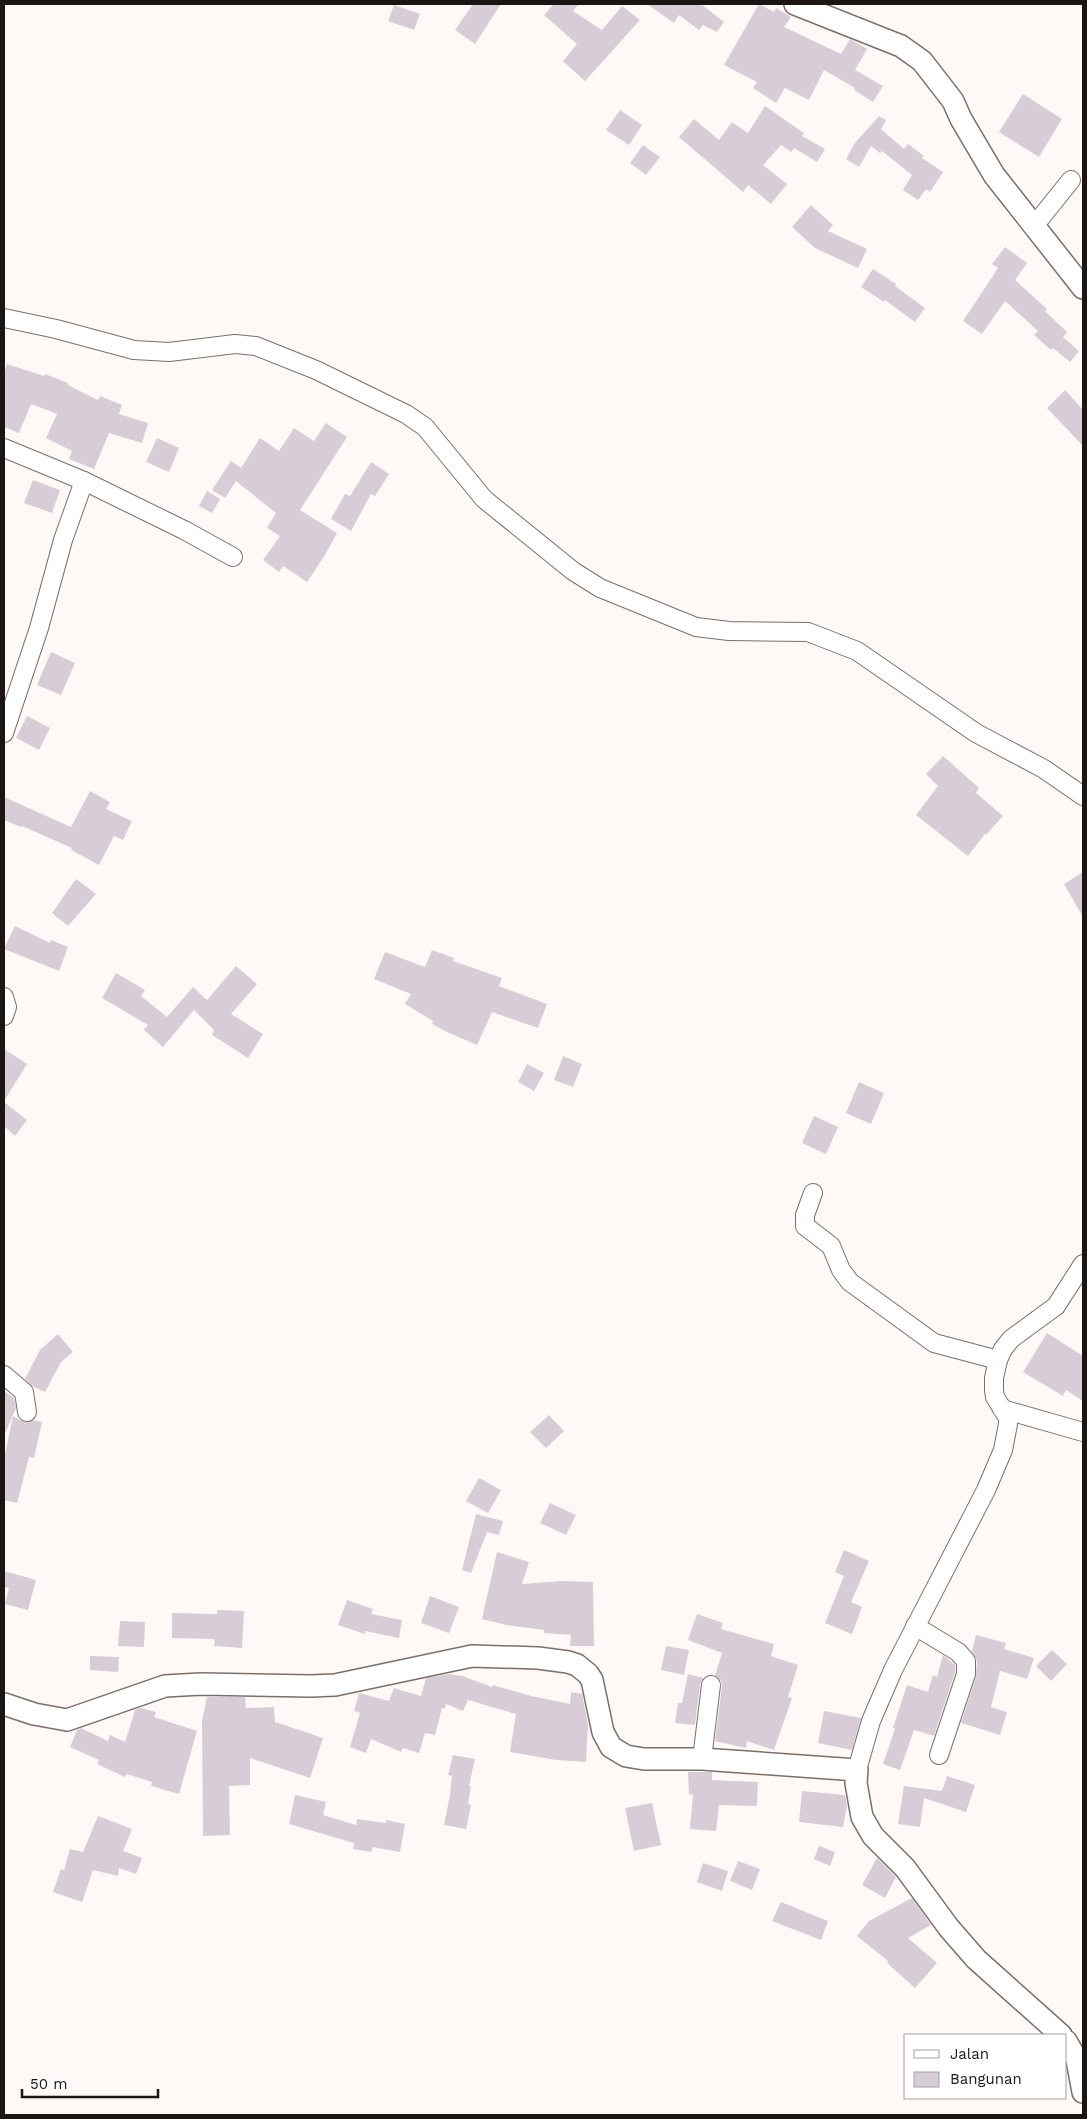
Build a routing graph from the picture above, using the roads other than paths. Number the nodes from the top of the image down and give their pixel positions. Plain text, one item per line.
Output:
1 (795, 4) edge
2 (1071, 180) dead end
3 (1034, 226) junction
4 (1083, 288) edge
5 (4, 318) edge
6 (4, 448) edge
7 (84, 480) junction
8 (232, 557) dead end
9 (4, 734) edge
10 (1083, 796) edge
11 (4, 997) edge
12 (4, 1016) edge
13 (813, 1193) dead end
14 (1083, 1264) edge
15 (998, 1360) junction
16 (4, 1376) edge
17 (1002, 1409) junction
18 (28, 1412) dead end
19 (1083, 1432) edge
20 (915, 1626) junction
21 (711, 1685) dead end
22 (4, 1704) edge
23 (940, 1755) dead end
24 (702, 1759) junction
25 (857, 1770) junction
26 (1060, 2034) edge
27 (1067, 2043) edge
28 (1083, 2092) edge

1 - 3 street
2 - 3 street
3 - 4 street
5 - 10 street
6 - 7 street
7 - 8 street
7 - 9 street
11 - 12 street
13 - 15 street
14 - 15 street
15 - 17 street
16 - 18 street
17 - 19 street
17 - 20 street
20 - 23 street
20 - 25 street
21 - 24 street
22 - 24 street
24 - 25 street
25 - 26 street
27 - 28 street

